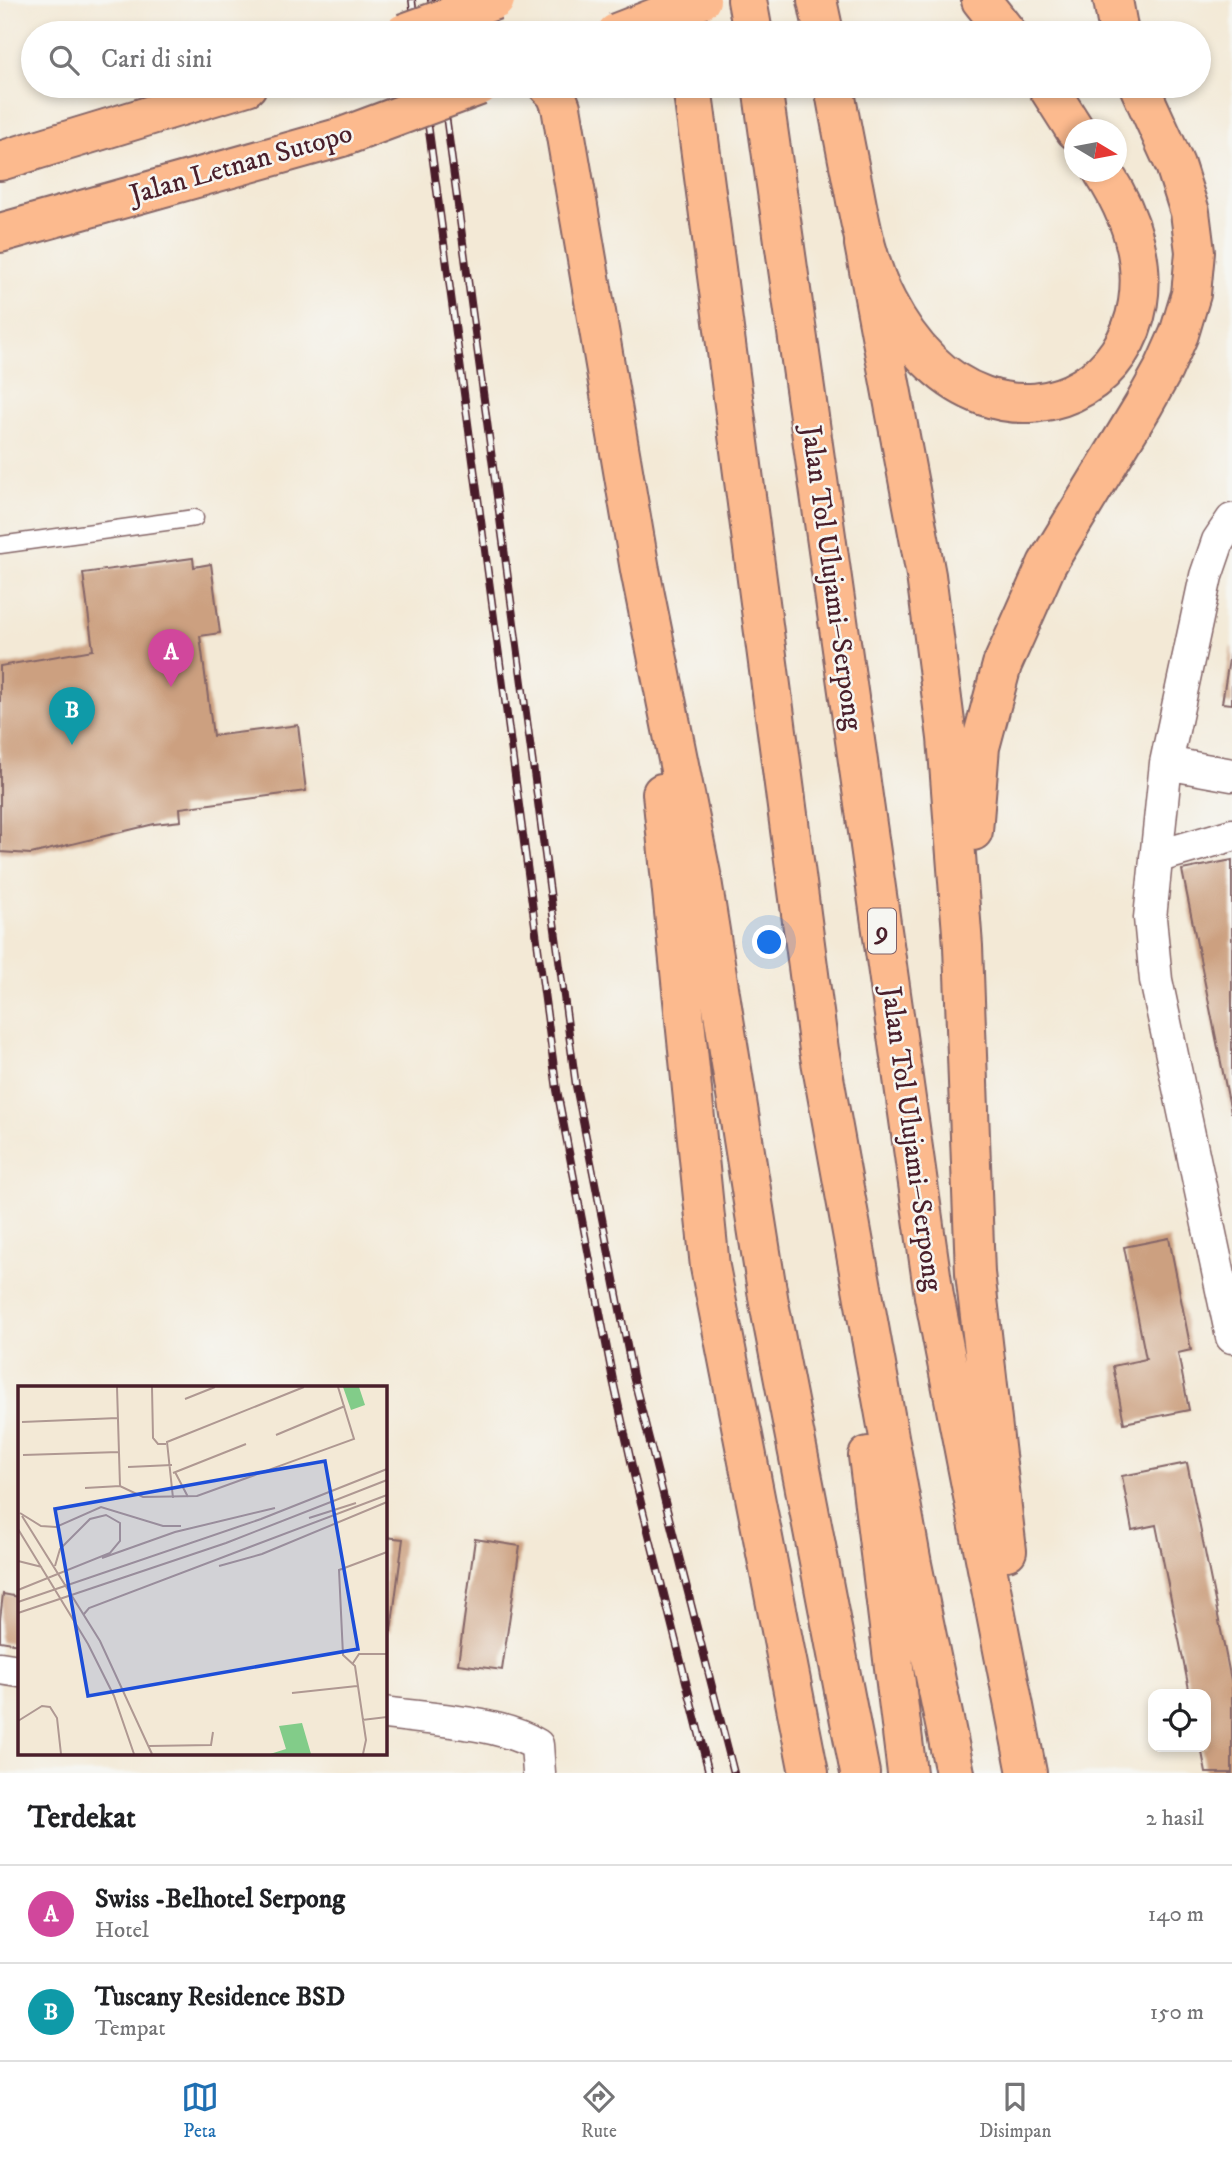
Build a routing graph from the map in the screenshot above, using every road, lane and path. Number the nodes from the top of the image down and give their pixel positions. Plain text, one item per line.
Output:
1 (495, 0) edge
2 (677, 0) edge
3 (701, 0) edge
4 (747, 0) edge
5 (817, 0) edge
6 (981, 0) edge
7 (1114, 0) edge
8 (437, 21) edge
9 (647, 21) edge
10 (681, 21) edge
11 (751, 21) edge
12 (821, 21) edge
13 (998, 21) edge
14 (1117, 21) edge
15 (207, 98) edge
16 (446, 98) edge
17 (558, 98) edge
18 (694, 98) edge
19 (764, 98) edge
20 (836, 98) edge
21 (1055, 98) edge
22 (1144, 98) edge
23 (1069, 119) edge
24 (0, 161) edge
25 (1108, 182) edge
26 (0, 233) edge
27 (864, 244) junction
28 (195, 518) dead end
29 (1232, 520) edge
30 (0, 545) edge
31 (640, 570) junction
32 (1166, 763) junction
33 (1232, 775) edge
34 (1232, 835) edge
35 (1156, 857) junction
36 (963, 946) junction
37 (819, 1050) junction
38 (1232, 1337) edge
39 (0, 1668) edge
40 (18, 1671) edge
41 (387, 1713) edge
42 (858, 1764) edge
43 (539, 1773) edge
44 (809, 1773) edge
45 (907, 1773) edge
46 (955, 1773) edge
47 (1027, 1773) edge
48 (1033, 1773) edge

1 - 8 main road, bridge
2 - 10 main road
3 - 9 main road, bridge
4 - 11 main road
5 - 12 main road
6 - 13 main road
7 - 14 main road
15 - 24 main road
16 - 26 main road, Jalan Letnan Sutopo, bridge
17 - 31 main road
18 - 37 main road
19 - 47 main road, Jalan Tol Ulujami–Serpong / 9
20 - 27 main road
21 - 23 main road
22 - 36 main road
25 - 27 main road
27 - 36 main road
28 - 30 lane
29 - 32 street
31 - 42 main road
31 - 44 main road
32 - 33 street
32 - 35 street
34 - 35 street
35 - 38 street
36 - 48 main road
37 - 45 main road
37 - 46 main road
39 - 40 street
41 - 43 street

